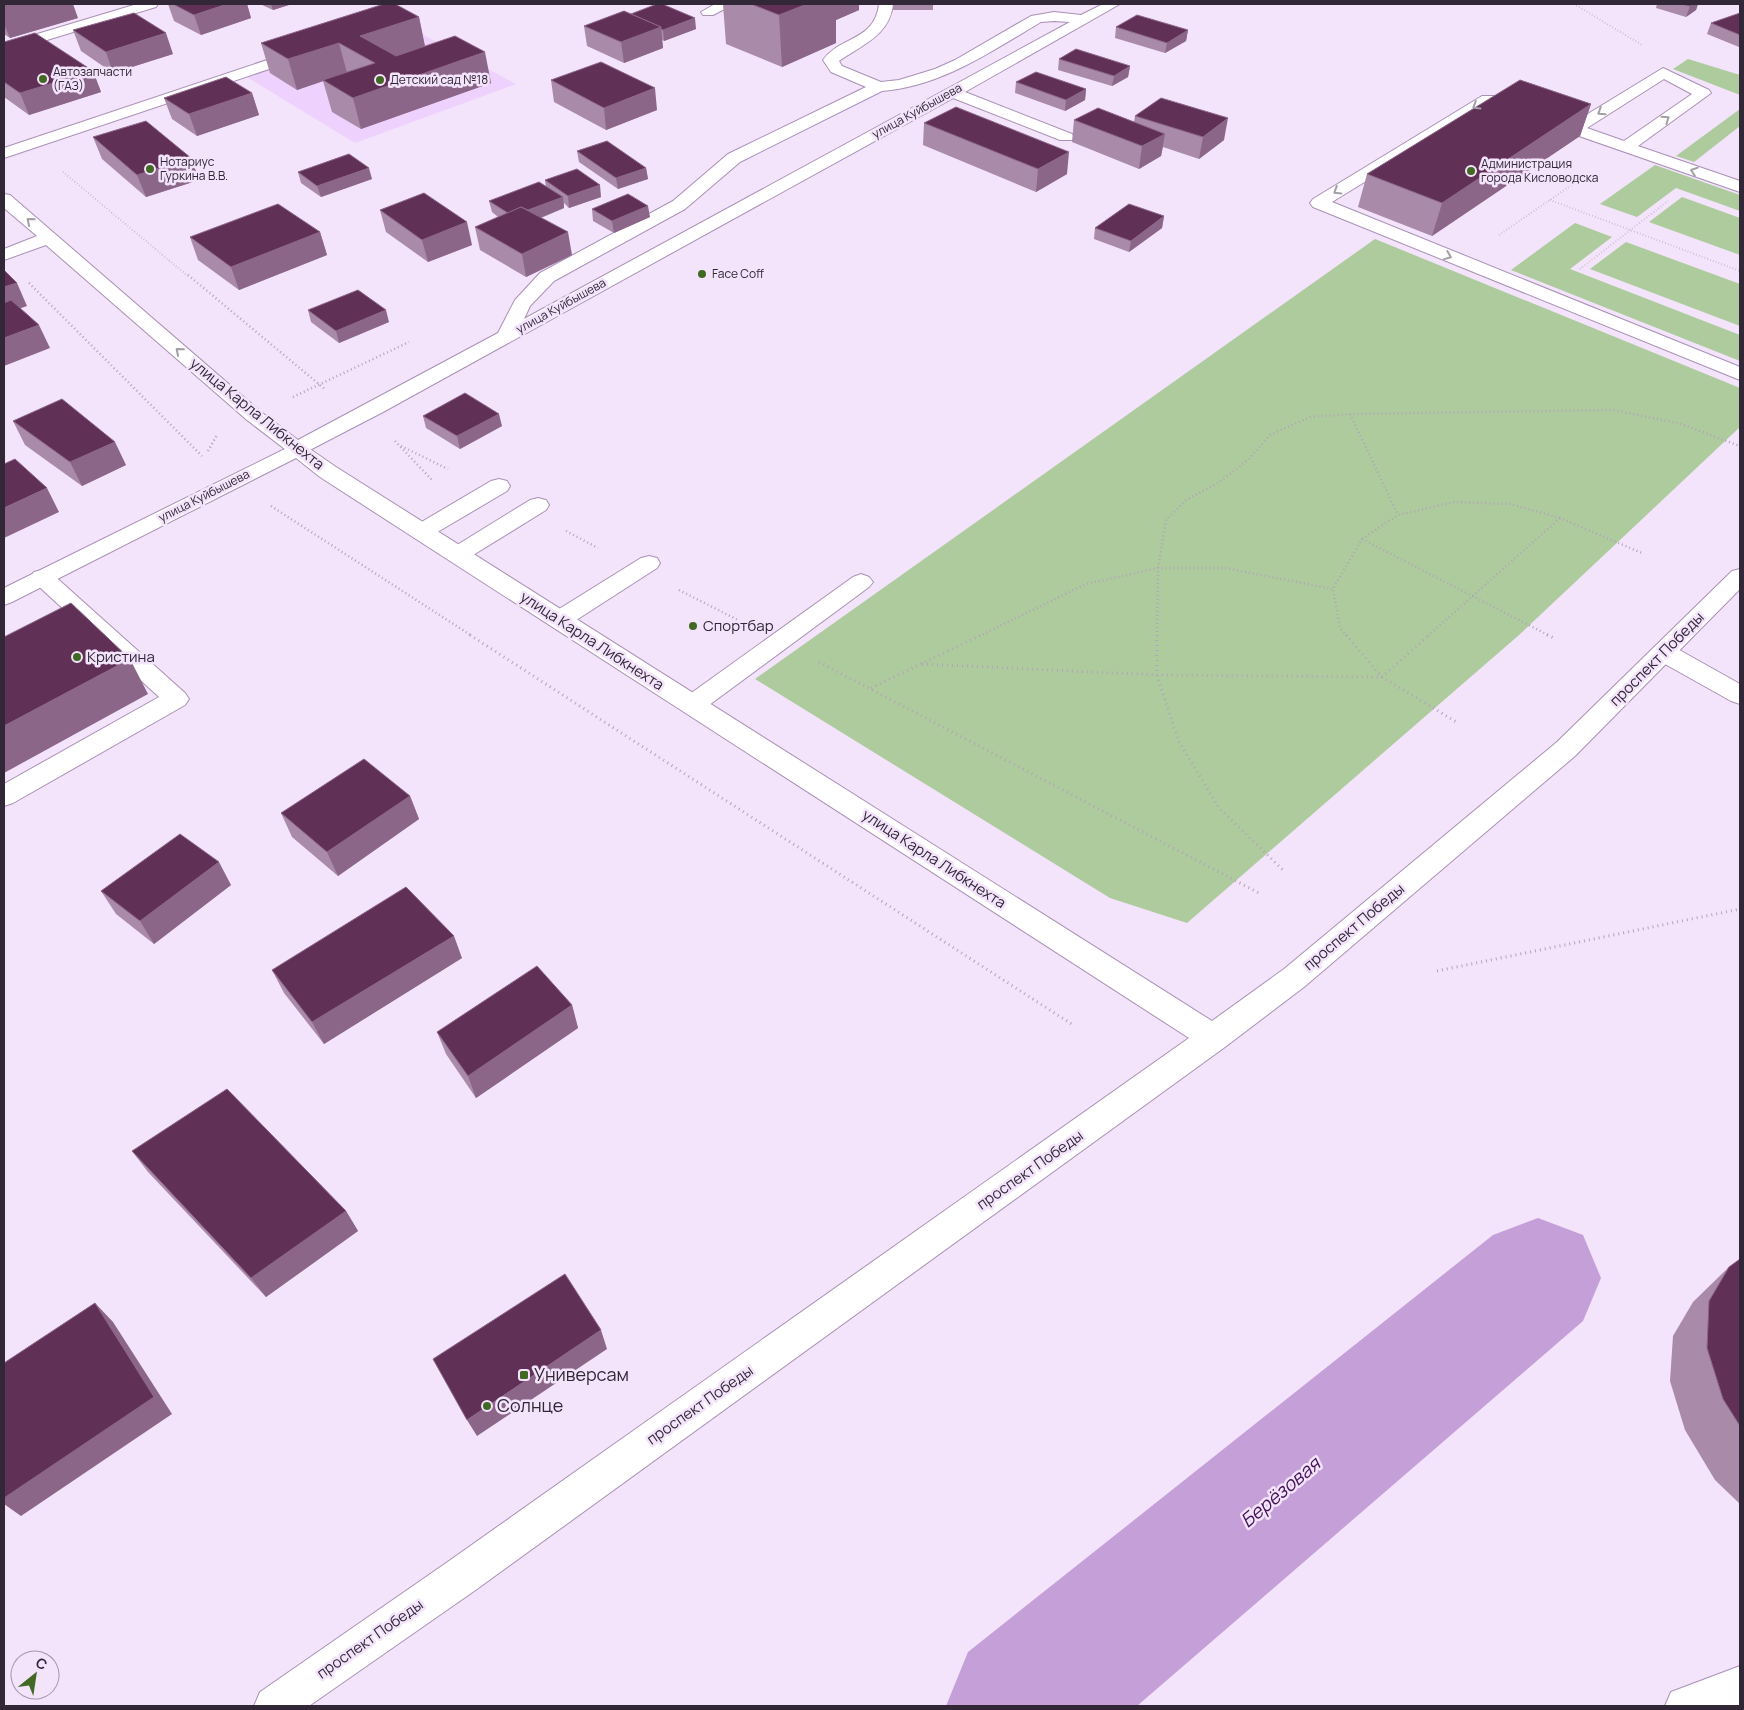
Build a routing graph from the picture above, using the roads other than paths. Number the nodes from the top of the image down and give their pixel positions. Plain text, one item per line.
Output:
1 (149, 4) edge
2 (727, 4) edge
3 (886, 4) edge
4 (1058, 4) edge
5 (1113, 4) edge
6 (708, 12) dead end
7 (1088, 18) junction
8 (4, 49) edge
9 (315, 49) edge
10 (879, 87) junction
11 (952, 92) junction
12 (1575, 129) junction
13 (1066, 137) dead end
14 (1626, 147) junction
15 (4, 153) edge
16 (1740, 187) edge
17 (4, 199) edge
18 (49, 238) junction
19 (4, 255) edge
20 (506, 336) junction
21 (1740, 374) edge
22 (297, 448) junction
23 (499, 486) dead end
24 (538, 505) dead end
25 (421, 532) junction
26 (457, 555) junction
27 (644, 566) road end
28 (1740, 576) edge
29 (42, 577) junction
30 (860, 582) dead end
31 (4, 597) edge
32 (559, 620) junction
33 (1665, 653) junction
34 (1740, 695) edge
35 (692, 705) junction
36 (4, 796) edge
37 (1214, 1038) junction
38 (1740, 1686) edge
39 (274, 1706) edge
40 (1685, 1706) edge

1 - 8 main road
2 - 6 main road
3 - 10 main road
4 - 7 main road
5 - 7 main road, улица Куйбышева
7 - 10 main road
7 - 11 main road, улица Куйбышева
9 - 15 main road
10 - 20 main road
11 - 13 main road
11 - 20 main road, улица Куйбышева
12 - 14 main road
14 -> 12 main road
12 -> 21 main road
16 -> 14 main road
18 -> 17 main road, улица Карла Либкнехта
18 - 19 main road
22 -> 18 main road, улица Карла Либкнехта
20 - 22 main road, улица Куйбышева
22 - 25 main road, улица Карла Либкнехта
22 - 29 main road, улица Куйбышева
23 - 25 main road
24 - 26 main road
25 - 26 main road, улица Карла Либкнехта
26 - 32 main road, улица Карла Либкнехта
27 - 32 main road
28 - 33 main road, проспект Победы
29 - 31 main road, улица Куйбышева
29 - 36 main road
30 - 35 main road
32 - 35 main road, улица Карла Либкнехта
33 - 34 main road
33 - 37 main road, проспект Победы
35 - 37 main road, улица Карла Либкнехта
37 - 39 main road, проспект Победы
38 - 40 main road

